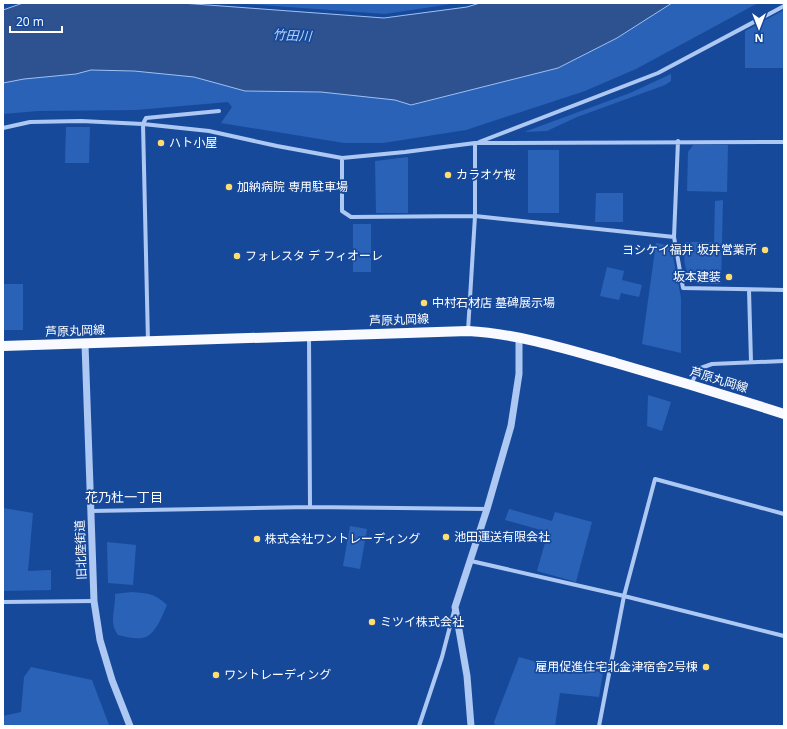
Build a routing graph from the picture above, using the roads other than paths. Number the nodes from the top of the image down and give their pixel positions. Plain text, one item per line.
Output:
1 (784, 6) edge
2 (219, 110) dead end
3 (143, 124) junction
4 (3, 128) edge
5 (678, 141) junction
6 (784, 142) edge
7 (475, 143) junction
8 (342, 158) junction
9 (475, 216) junction
10 (674, 237) junction
11 (749, 290) junction
12 (784, 290) edge
13 (468, 331) junction
14 (309, 336) junction
15 (519, 338) junction
16 (148, 342) junction
17 (86, 344) junction
18 (3, 346) edge
19 (784, 361) edge
20 (751, 362) junction
21 (691, 385) junction
22 (784, 414) edge
23 (310, 506) junction
24 (487, 509) junction
25 (91, 511) junction
26 (784, 514) edge
27 (471, 561) junction
28 (624, 596) junction
29 (94, 601) junction
30 (3, 602) edge
31 (455, 607) junction
32 (784, 636) edge
33 (130, 726) edge
34 (419, 726) edge
35 (471, 726) edge
36 (600, 726) edge

1 - 7 street
2 - 3 street
3 - 4 street
3 - 8 street
3 - 16 street
5 - 6 street
5 - 7 street
5 - 10 street
7 - 8 street
7 - 9 street
8 - 9 street
9 - 10 street
9 - 13 street
10 - 11 street
11 - 12 street
11 - 20 street
13 - 14 main road, 芦原丸岡線
13 - 15 main road, 芦原丸岡線
14 - 16 main road, 芦原丸岡線
14 - 23 street
15 - 21 main road, 芦原丸岡線
15 - 24 street
16 - 17 main road, 芦原丸岡線
17 - 18 main road, 芦原丸岡線
17 - 25 street, 旧北陸街道
19 - 20 street
20 - 21 street
21 - 22 main road, 芦原丸岡線
23 - 24 street
23 - 25 street
24 - 27 street
25 - 29 street, 旧北陸街道
26 - 28 street
27 - 28 street
27 - 31 street
28 - 32 street
28 - 36 street
29 - 30 street
29 - 33 street, 旧北陸街道
31 - 34 street
31 - 35 street

